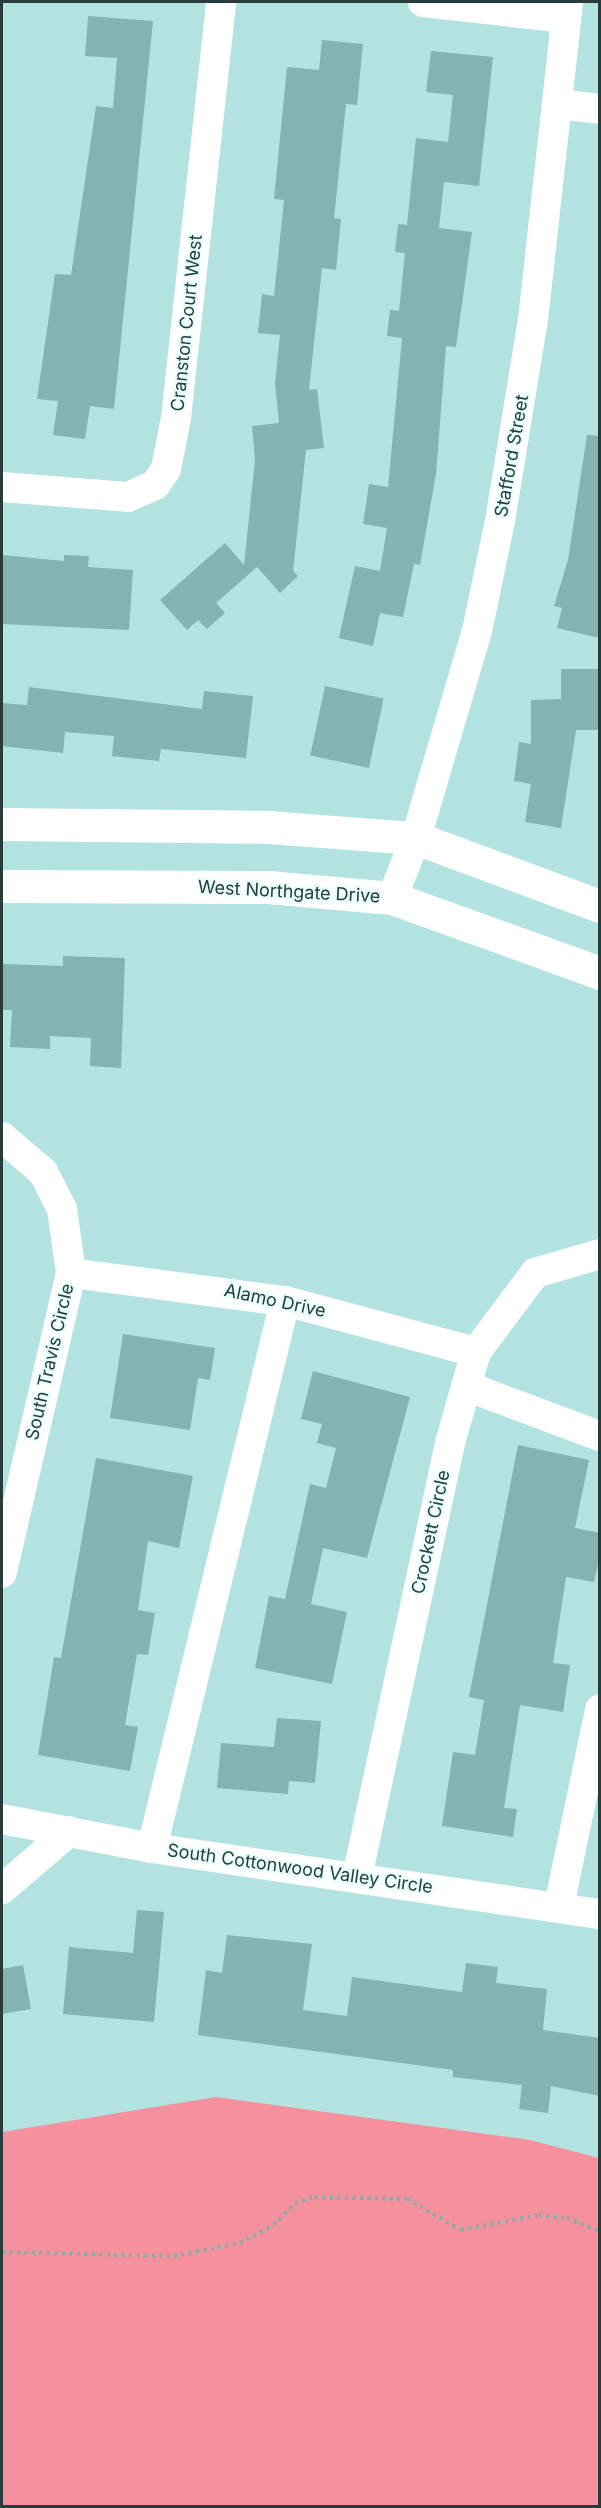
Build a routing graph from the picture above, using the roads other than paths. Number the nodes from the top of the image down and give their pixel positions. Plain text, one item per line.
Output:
1 (221, 2) edge
2 (423, 2) edge
3 (567, 10) edge
4 (557, 104) junction
5 (600, 109) edge
6 (2, 487) edge
7 (2, 824) edge
8 (416, 838) junction
9 (2, 886) edge
10 (392, 898) junction
11 (600, 906) edge
12 (600, 973) edge
13 (2, 1137) edge
14 (600, 1254) edge
15 (70, 1273) junction
16 (285, 1301) junction
17 (476, 1352) junction
18 (466, 1386) junction
19 (600, 1436) edge
20 (2, 1573) edge
21 (600, 1709) edge
22 (2, 1819) edge
23 (70, 1831) junction
24 (152, 1848) junction
25 (357, 1877) junction
26 (2, 1889) edge
27 (559, 1906) junction
28 (600, 1914) edge

1 - 6 street, Cranston Court West
2 - 3 street
3 - 4 street, Stafford Street
4 - 5 street
4 - 8 street, Stafford Street
7 - 8 main road
8 - 10 street, Stafford Street
8 - 11 main road
9 - 10 main road, West Northgate Drive
10 - 12 main road, West Northgate Drive
13 - 15 street, South Travis Circle
14 - 17 street, Crockett Circle
15 - 16 street, Alamo Drive
15 - 20 street, South Travis Circle
16 - 17 street, Alamo Drive
16 - 24 street
17 - 18 street, Crockett Circle
18 - 19 street
18 - 25 street, Crockett Circle
21 - 27 street
22 - 23 street, South Cottonwood Valley Circle
23 - 24 street, South Cottonwood Valley Circle
23 - 26 street
24 - 25 street, South Cottonwood Valley Circle
25 - 27 street, South Cottonwood Valley Circle
27 - 28 street, South Cottonwood Valley Circle

